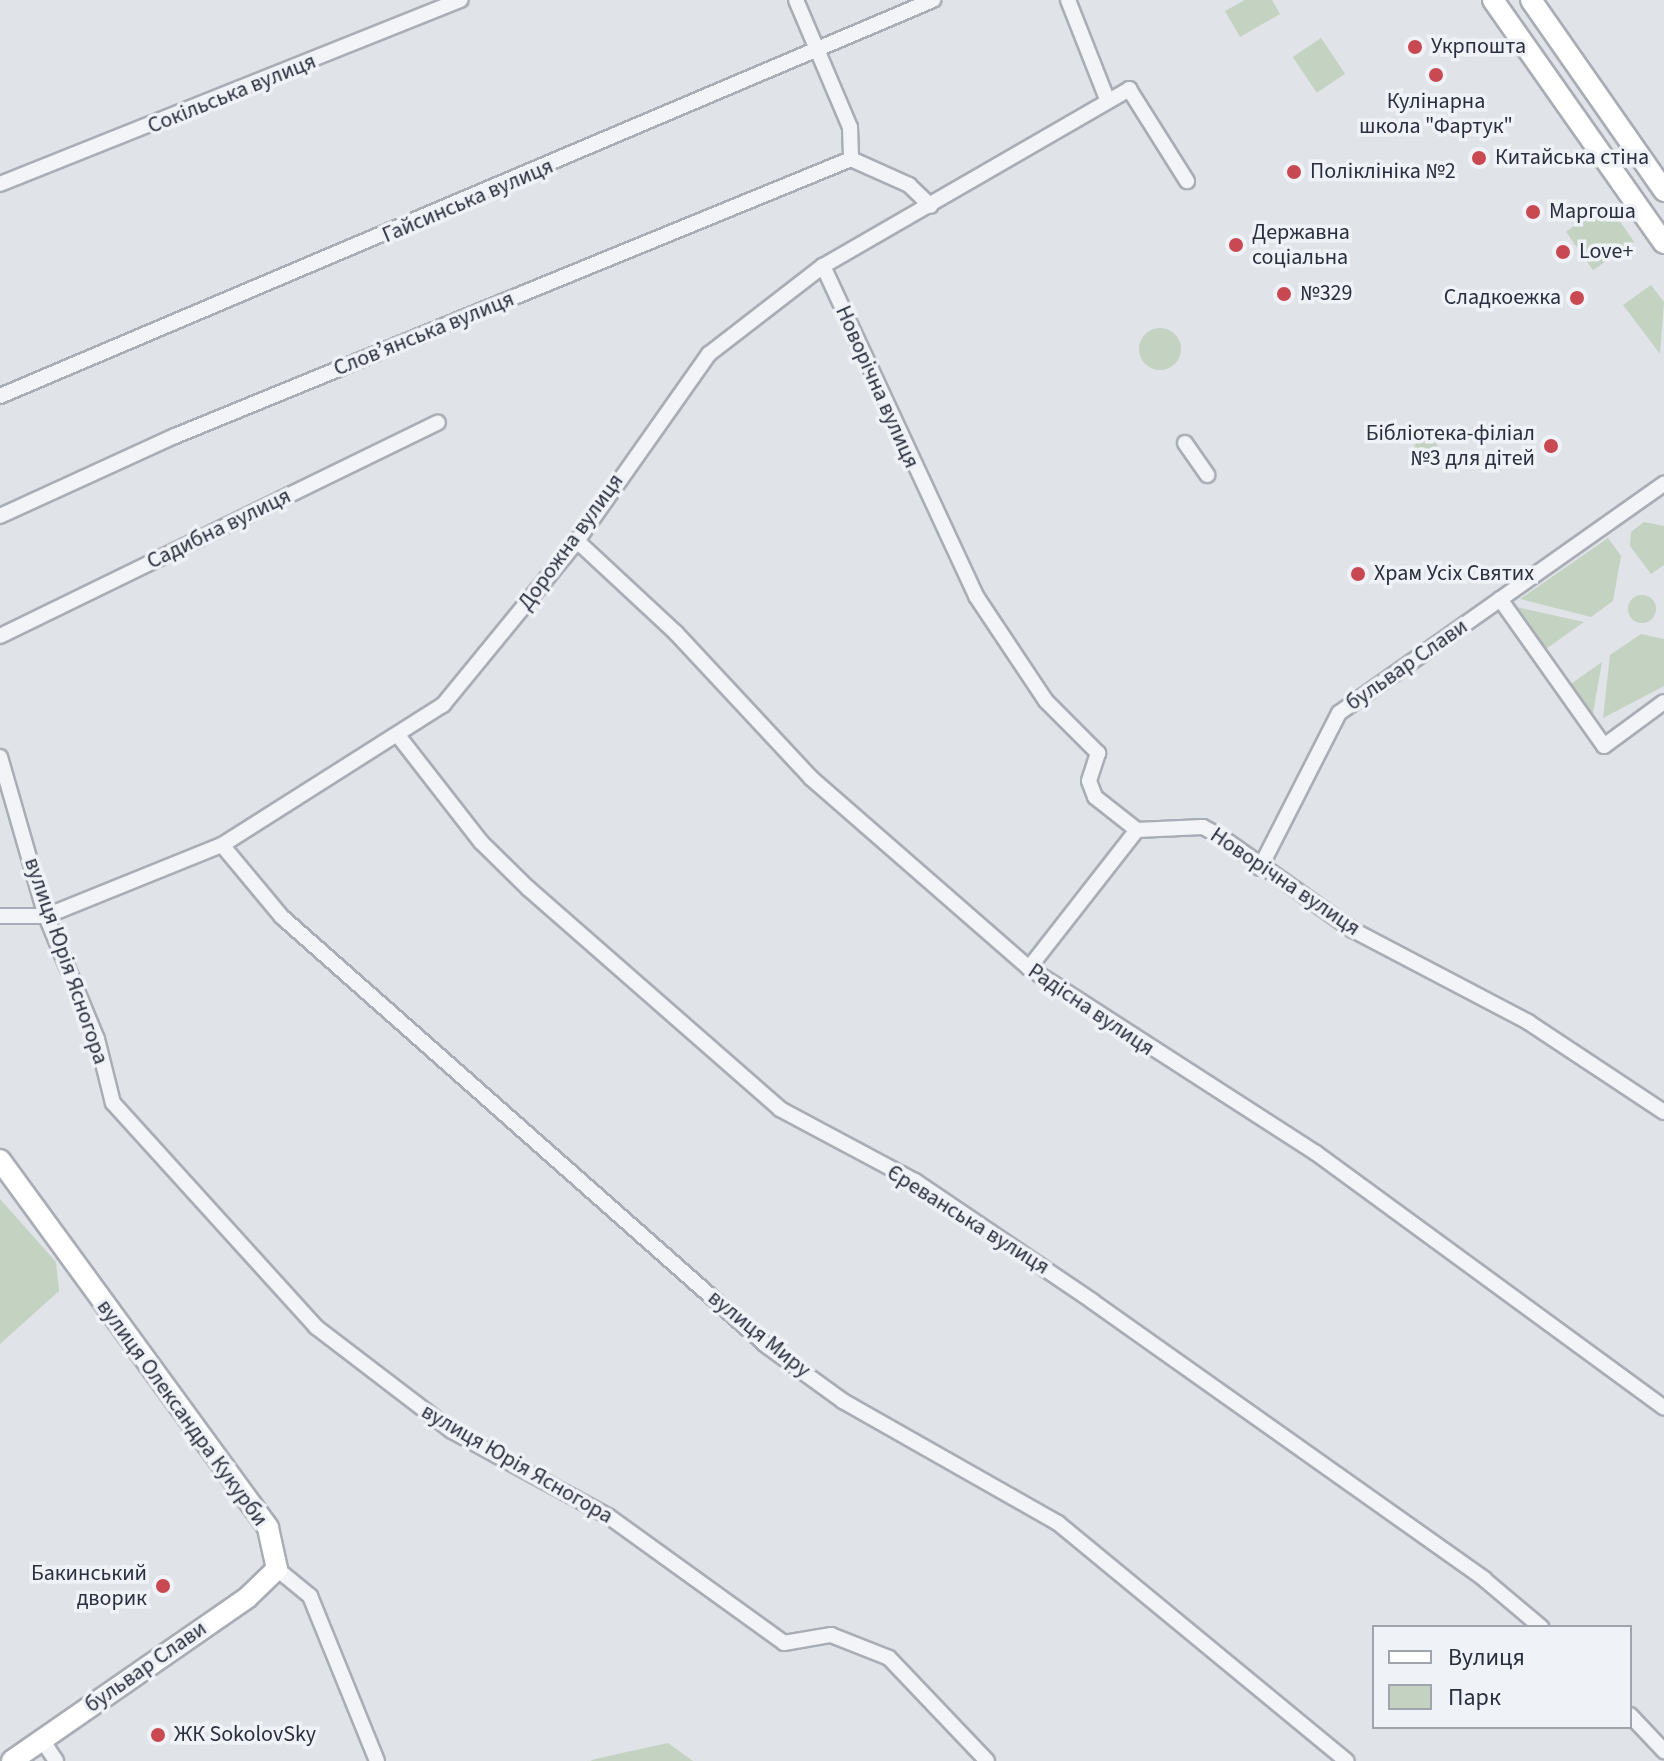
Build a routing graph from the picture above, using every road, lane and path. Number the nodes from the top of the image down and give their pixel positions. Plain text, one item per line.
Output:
1 (461, 0) edge
2 (796, 0) edge
3 (933, 0) edge
4 (1068, 0) edge
5 (1493, 0) edge
6 (1531, 0) edge
7 (818, 53) junction
8 (1107, 99) junction
9 (851, 159) junction
10 (1187, 181) dead end
11 (0, 184) edge
12 (1664, 191) edge
13 (931, 206) junction
14 (1664, 243) edge
15 (823, 266) junction
16 (0, 396) edge
17 (438, 422) dead end
18 (1185, 443) dead end
19 (1207, 475) dead end
20 (1664, 484) edge
21 (0, 516) edge
22 (577, 541) junction
23 (1500, 599) junction
24 (0, 636) edge
25 (1664, 702) edge
26 (400, 738) junction
27 (0, 757) edge
28 (1137, 830) junction
29 (222, 845) junction
30 (1260, 868) junction
31 (0, 916) edge
32 (46, 916) junction
33 (1029, 968) junction
34 (1664, 1112) edge
35 (0, 1160) edge
36 (1664, 1408) edge
37 (277, 1569) junction
38 (1538, 1625) edge
39 (1632, 1717) edge
40 (42, 1740) junction
41 (1664, 1751) edge
42 (12, 1761) edge
43 (56, 1761) edge
44 (377, 1761) edge
45 (987, 1761) edge
46 (1347, 1761) edge

1 - 11 street, Сокільська вулиця
2 - 7 street
3 - 7 street, Гайсинська вулиця
4 - 8 street
5 - 14 street
6 - 12 street
7 - 9 street
7 - 16 street, Гайсинська вулиця
8 - 10 street
8 - 13 street, Дорожна вулиця
9 - 13 street
9 - 21 street, Словʼянська вулиця
13 - 15 street, Дорожна вулиця
15 - 22 street, Дорожна вулиця
15 - 28 street, Новорічна вулиця
17 - 24 street, Садибна вулиця
18 - 19 street
20 - 23 street, бульвар Слави
22 - 26 street, Дорожна вулиця
22 - 33 street, Радісна вулиця
23 - 25 street
23 - 30 street, бульвар Слави
26 - 29 street, Дорожна вулиця
26 - 38 street, Єреванська вулиця
27 - 32 street, вулиця Юрія Ясногора
28 - 30 street, Новорічна вулиця
28 - 33 street
29 - 32 street, Дорожна вулиця
29 - 46 street, вулиця Миру
30 - 34 street, Новорічна вулиця
31 - 32 street, Дорожна вулиця
32 - 45 street, вулиця Юрія Ясногора
33 - 36 street, Радісна вулиця
35 - 37 street, вулиця Олександра Кукурби
37 - 40 street, бульвар Слави
37 - 44 street
39 - 41 street
40 - 42 street, бульвар Слави
40 - 43 street

